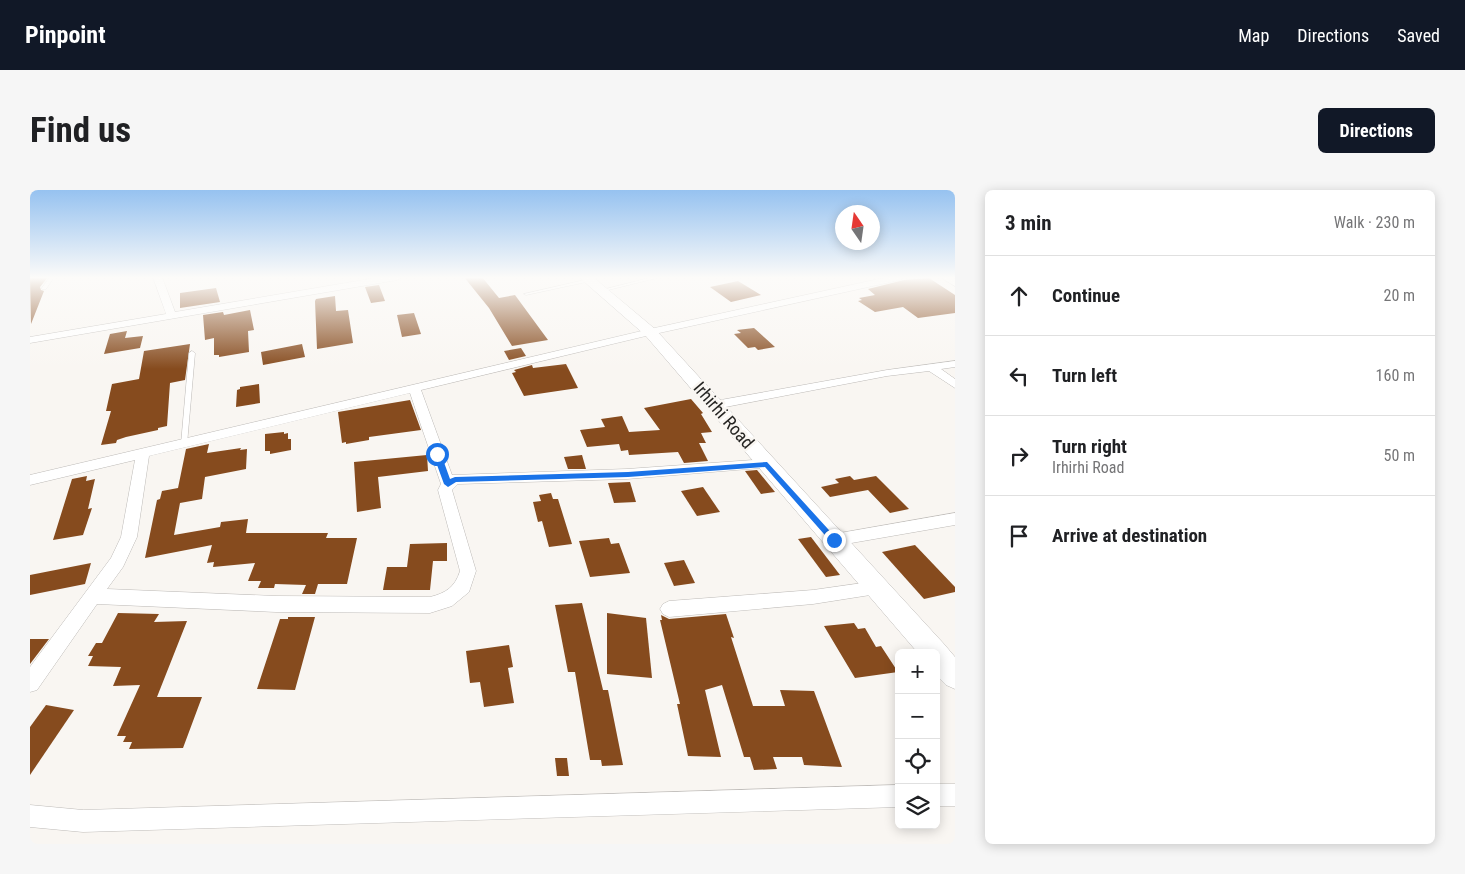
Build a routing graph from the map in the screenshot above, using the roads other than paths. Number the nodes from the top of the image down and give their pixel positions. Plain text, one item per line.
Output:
1 (168, 308) edge
2 (215, 308) edge
3 (621, 308) edge
4 (761, 308) edge
5 (171, 315) junction
6 (650, 332) junction
7 (30, 340) edge
8 (192, 353) dead end
9 (955, 364) edge
10 (931, 367) junction
11 (955, 384) edge
12 (415, 389) junction
13 (715, 405) junction
14 (184, 444) junction
15 (143, 454) junction
16 (767, 464) junction
17 (30, 480) edge
18 (448, 484) junction
19 (955, 520) edge
20 (834, 540) junction
21 (877, 588) junction
22 (92, 596) junction
23 (669, 609) dead end
24 (932, 649) edge
25 (940, 659) edge
26 (955, 676) edge
27 (30, 682) edge
28 (955, 794) edge
29 (940, 795) edge
30 (895, 796) edge
31 (30, 816) edge

1 - 5 street
2 - 5 street
3 - 6 street, Irhirhi Road
4 - 6 street
5 - 7 street
6 - 12 street
6 - 13 street, Irhirhi Road
8 - 14 lane
9 - 10 street
10 - 11 street
10 - 13 street
12 - 14 street
12 - 18 street
13 - 16 street, Irhirhi Road
14 - 15 street
15 - 17 street
15 - 22 street
16 - 18 street
16 - 20 street, Irhirhi Road
18 - 22 street
19 - 20 street
20 - 21 street, Irhirhi Road
21 - 23 street
21 - 24 street, Irhirhi Road
22 - 27 street
25 - 26 street, Irhirhi Road
28 - 29 street
30 - 31 street

